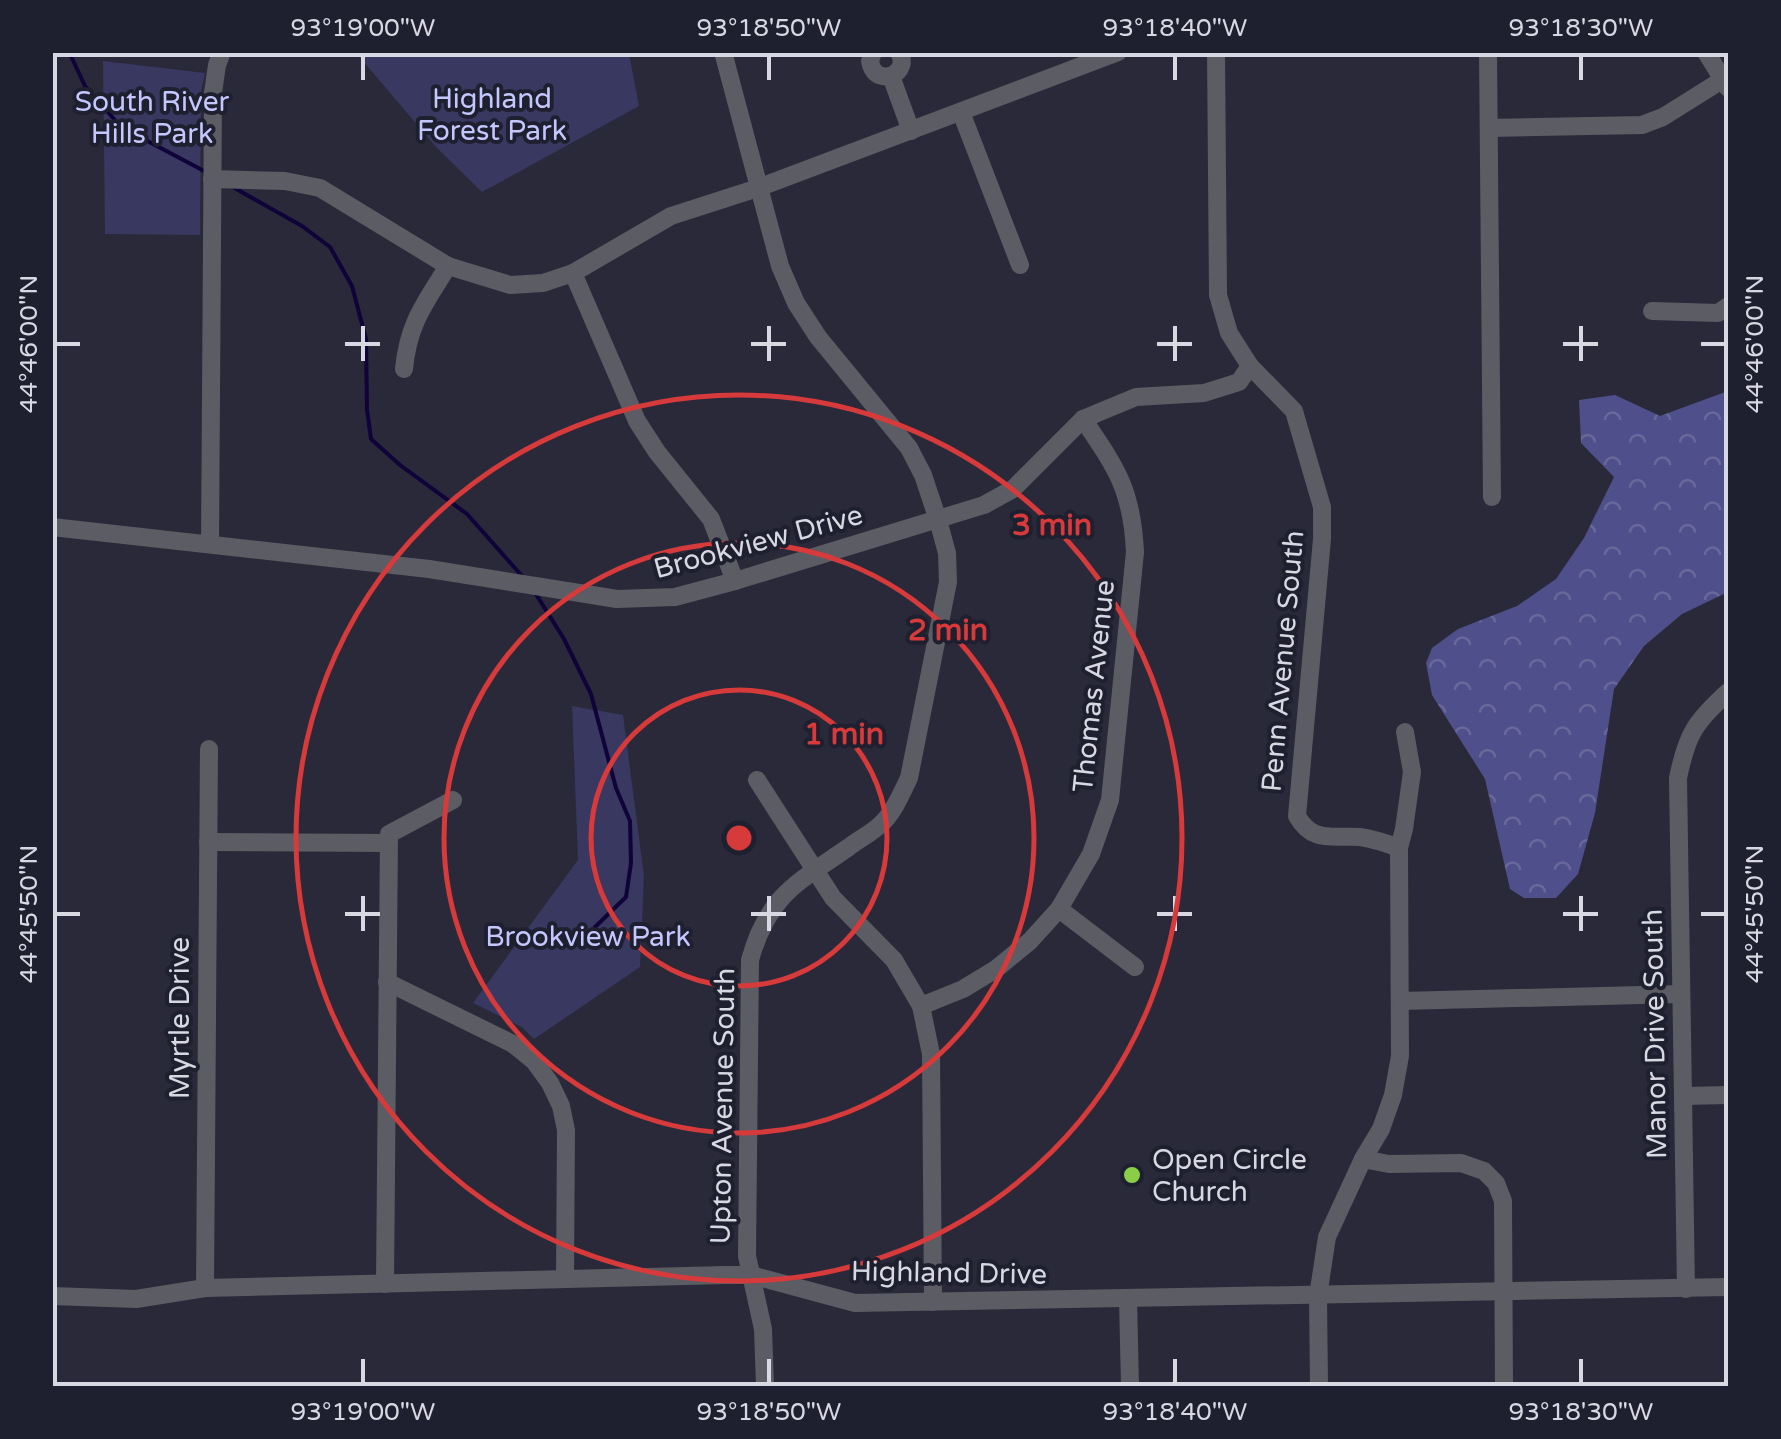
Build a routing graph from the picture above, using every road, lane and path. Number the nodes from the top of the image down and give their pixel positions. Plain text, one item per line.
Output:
1 (222, 52) edge
2 (723, 52) edge
3 (872, 52) edge
4 (899, 52) edge
5 (1118, 52) edge
6 (1216, 52) edge
7 (1488, 52) edge
8 (1706, 52) edge
9 (1073, 60) edge
10 (892, 76) junction
11 (1725, 84) edge
12 (961, 112) junction
13 (1489, 128) junction
14 (911, 131) junction
15 (212, 179) junction
16 (758, 188) junction
17 (1020, 265) dead end
18 (448, 266) junction
19 (573, 273) junction
20 (1728, 306) edge
21 (1652, 311) dead end
22 (1250, 366) junction
23 (404, 369) dead end
24 (1083, 420) junction
25 (1492, 497) dead end
26 (938, 520) junction
27 (52, 527) edge
28 (210, 544) junction
29 (735, 581) junction
30 (1728, 692) edge
31 (1405, 732) dead end
32 (208, 749) dead end
33 (757, 780) dead end
34 (454, 800) dead end
35 (208, 842) junction
36 (388, 843) junction
37 (1399, 848) junction
38 (814, 871) junction
39 (1059, 909) junction
40 (1135, 968) dead end
41 (387, 982) junction
42 (1680, 994) junction
43 (1400, 1001) junction
44 (921, 1006) junction
45 (1684, 1096) junction
46 (1728, 1096) edge
47 (1363, 1160) junction
48 (751, 1275) junction
49 (565, 1279) junction
50 (385, 1284) junction
51 (1728, 1287) edge
52 (205, 1288) junction
53 (1686, 1289) junction
54 (1504, 1292) junction
55 (52, 1296) edge
56 (1318, 1296) junction
57 (1128, 1299) junction
58 (933, 1302) junction
59 (765, 1386) edge
60 (1130, 1386) edge
61 (1318, 1386) edge
62 (1504, 1386) edge

1 - 15 street
2 - 16 street, Upton Avenue South
3 - 10 street
4 - 10 street
5 - 9 street
6 - 22 street, Penn Avenue South
7 - 13 street
8 - 11 street
9 - 12 street
10 - 14 street
11 - 13 street
12 - 14 street
12 - 17 street
13 - 25 street
14 - 16 street
15 - 18 street
15 - 28 street
16 - 19 street
16 - 26 street, Upton Avenue South
18 - 19 street
18 - 23 street
19 - 29 street
20 - 21 street
22 - 24 street, Brookview Drive
22 - 37 street, Penn Avenue South
24 - 26 street, Brookview Drive
24 - 39 street, Thomas Avenue
26 - 29 street, Brookview Drive
26 - 38 street, Upton Avenue South
27 - 28 street, Brookview Drive
28 - 29 street, Brookview Drive
30 - 42 street, Manor Drive South
31 - 37 street
32 - 35 street, Myrtle Drive
33 - 38 street
34 - 36 street
35 - 36 street
35 - 52 street, Myrtle Drive
36 - 41 street
37 - 43 street
38 - 44 street
38 - 48 street, Upton Avenue South
39 - 40 street
39 - 44 street, Thomas Avenue
41 - 49 street
41 - 50 street
42 - 43 street
42 - 45 street, Manor Drive South
43 - 47 street
44 - 58 street
45 - 46 street
45 - 53 street, Manor Drive South
47 - 54 street
47 - 56 street
48 - 49 street, Highland Drive
48 - 58 street, Highland Drive
48 - 59 street, Upton Avenue South
49 - 50 street, Highland Drive
50 - 52 street, Highland Drive
51 - 53 street, Highland Drive
52 - 55 street, Highland Drive
53 - 54 street, Highland Drive
54 - 56 street, Highland Drive
54 - 62 street
56 - 57 street, Highland Drive
56 - 61 street
57 - 58 street, Highland Drive
57 - 60 street

